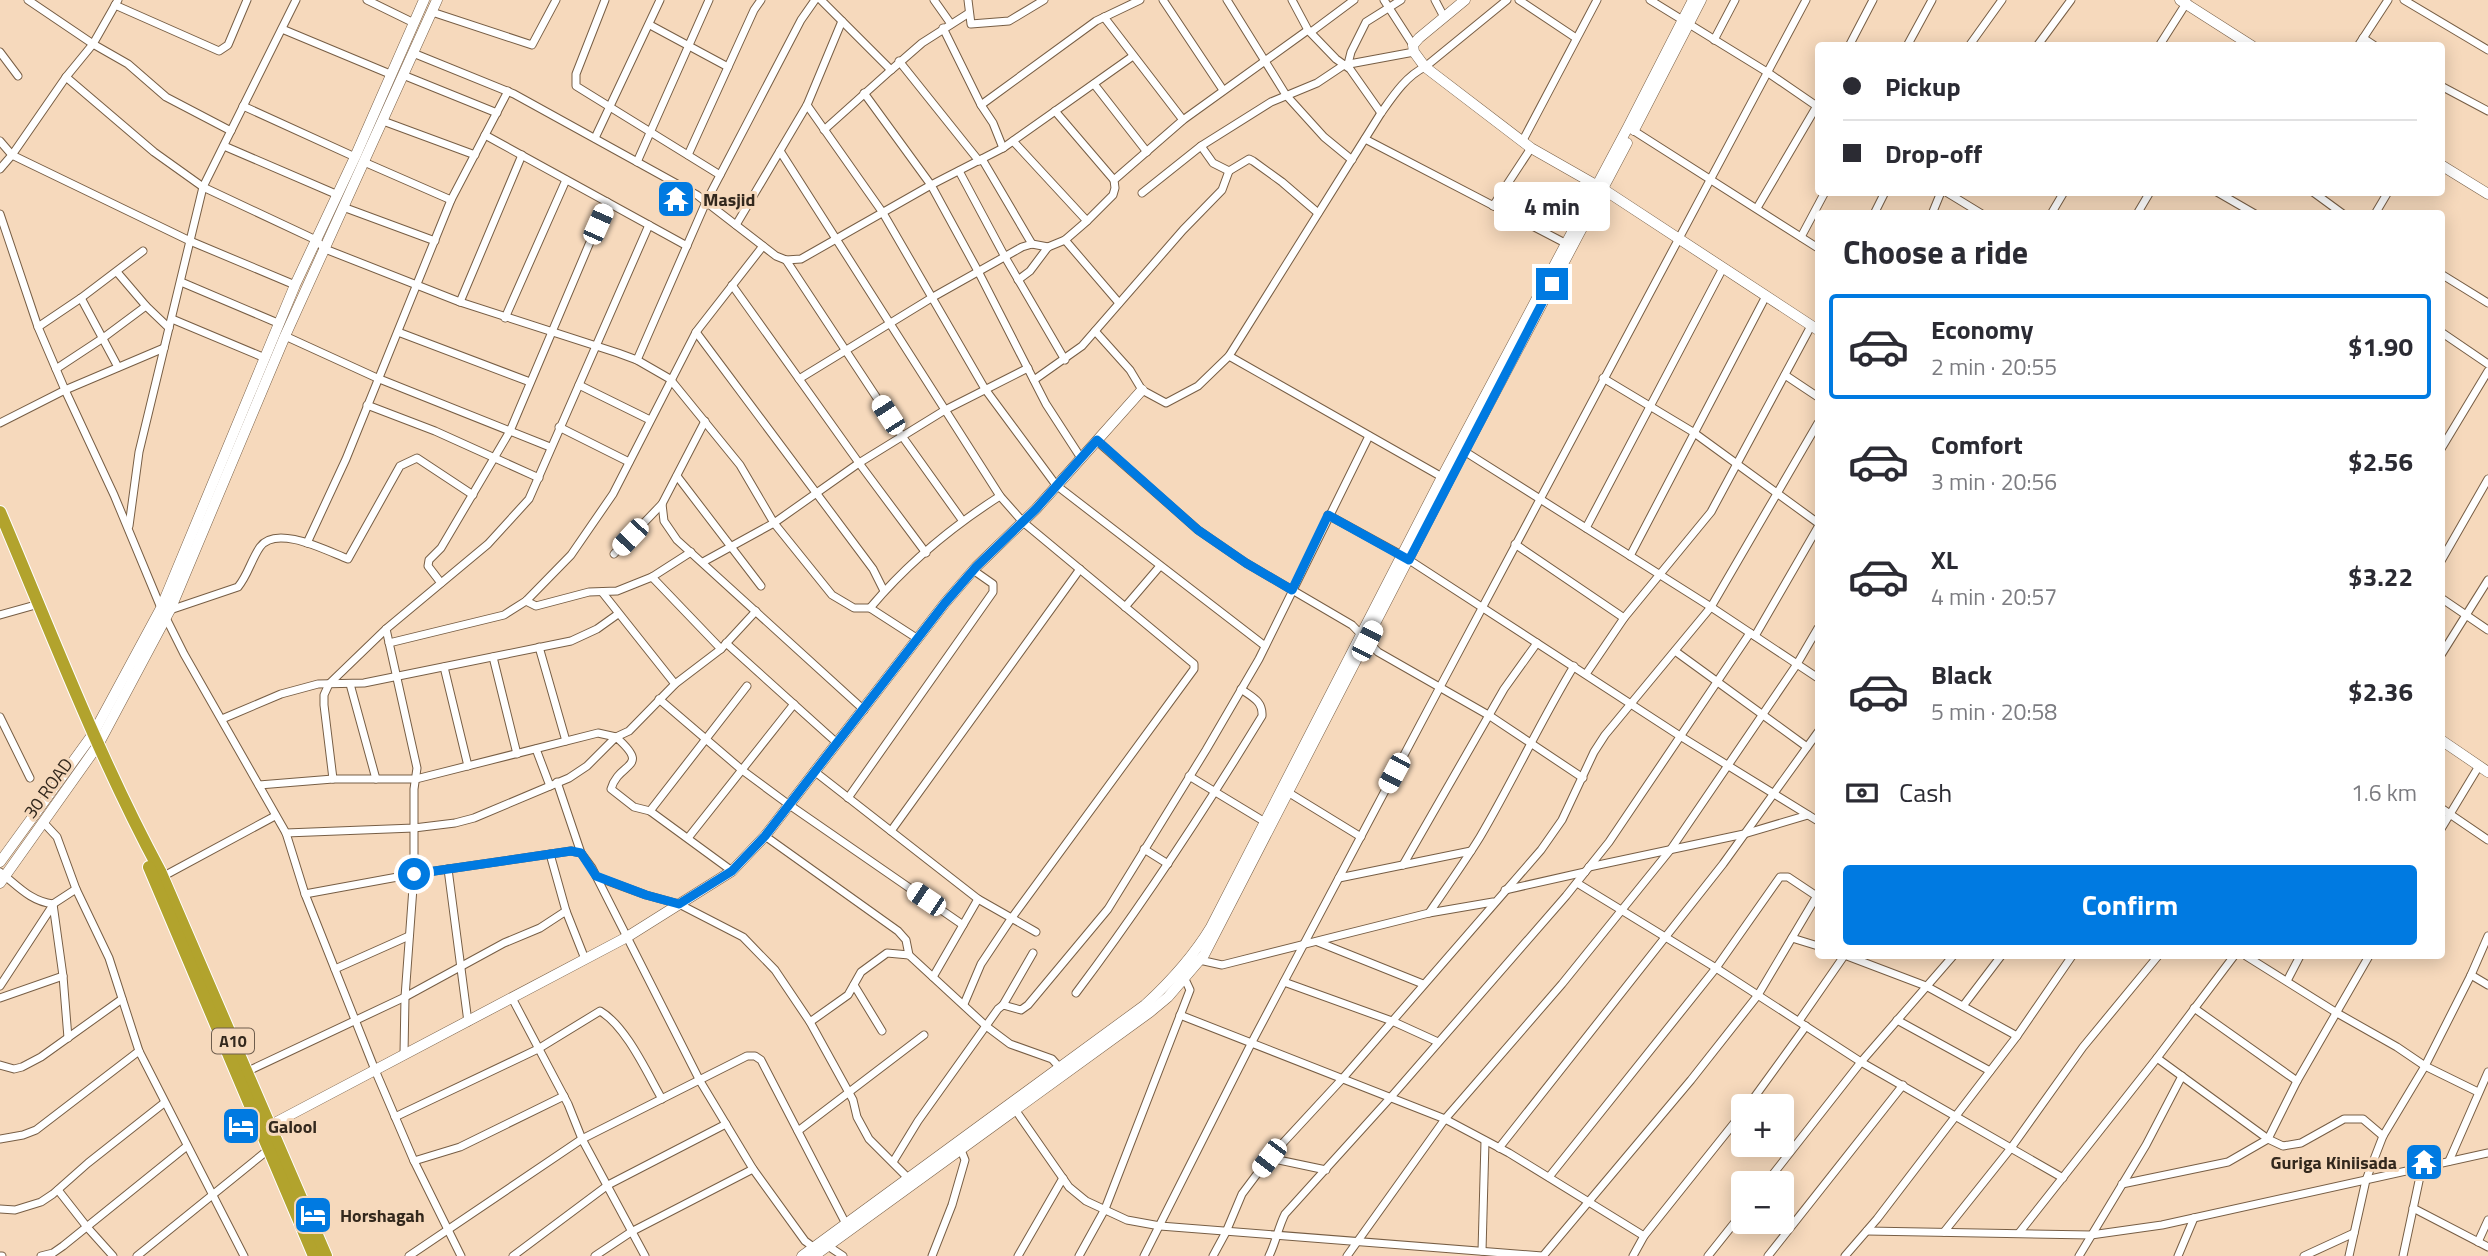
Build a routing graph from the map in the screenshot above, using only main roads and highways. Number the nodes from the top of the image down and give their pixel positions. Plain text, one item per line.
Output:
1 (424, 0) edge
2 (437, 0) edge
3 (1465, 0) edge
4 (1693, 0) edge
5 (1701, 0) edge
6 (2185, 1) edge
7 (1684, 23) junction
8 (2238, 42) edge
9 (360, 160) junction
10 (2445, 167) edge
11 (1600, 188) junction
12 (2488, 194) edge
13 (1815, 328) edge
14 (1142, 390) road end
15 (0, 512) edge
16 (1406, 558) junction
17 (166, 612) junction
18 (95, 740) junction
19 (2445, 743) edge
20 (2484, 769) edge
21 (1285, 790) junction
22 (136, 827) junction
23 (0, 862) edge
24 (2, 877) edge
25 (1195, 959) junction
26 (1183, 975) junction
27 (1013, 1107) junction
28 (269, 1126) junction
29 (819, 1248) edge
30 (314, 1256) edge
31 (326, 1256) edge
32 (802, 1256) edge

1 - 9 main road
2 - 9 main road
3 - 11 main road
4 - 7 main road
5 - 7 main road
6 - 8 main road
7 - 11 main road
9 - 17 main road
9 - 17 main road
10 - 12 main road
11 - 13 main road
11 - 16 main road
11 - 16 main road
14 - 28 main road
15 - 18 highway, A10
16 - 21 main road
17 - 18 main road
18 - 22 highway, A10
18 - 23 main road, 30 ROAD
18 - 24 main road, 30 ROAD
19 - 20 main road
21 - 25 main road
21 - 25 main road
22 - 28 highway, A10
22 - 30 highway, A10
25 - 26 main road
26 - 27 main road
26 - 27 main road
27 - 29 main road
27 - 29 main road
28 - 31 highway, A10
29 - 32 main road

